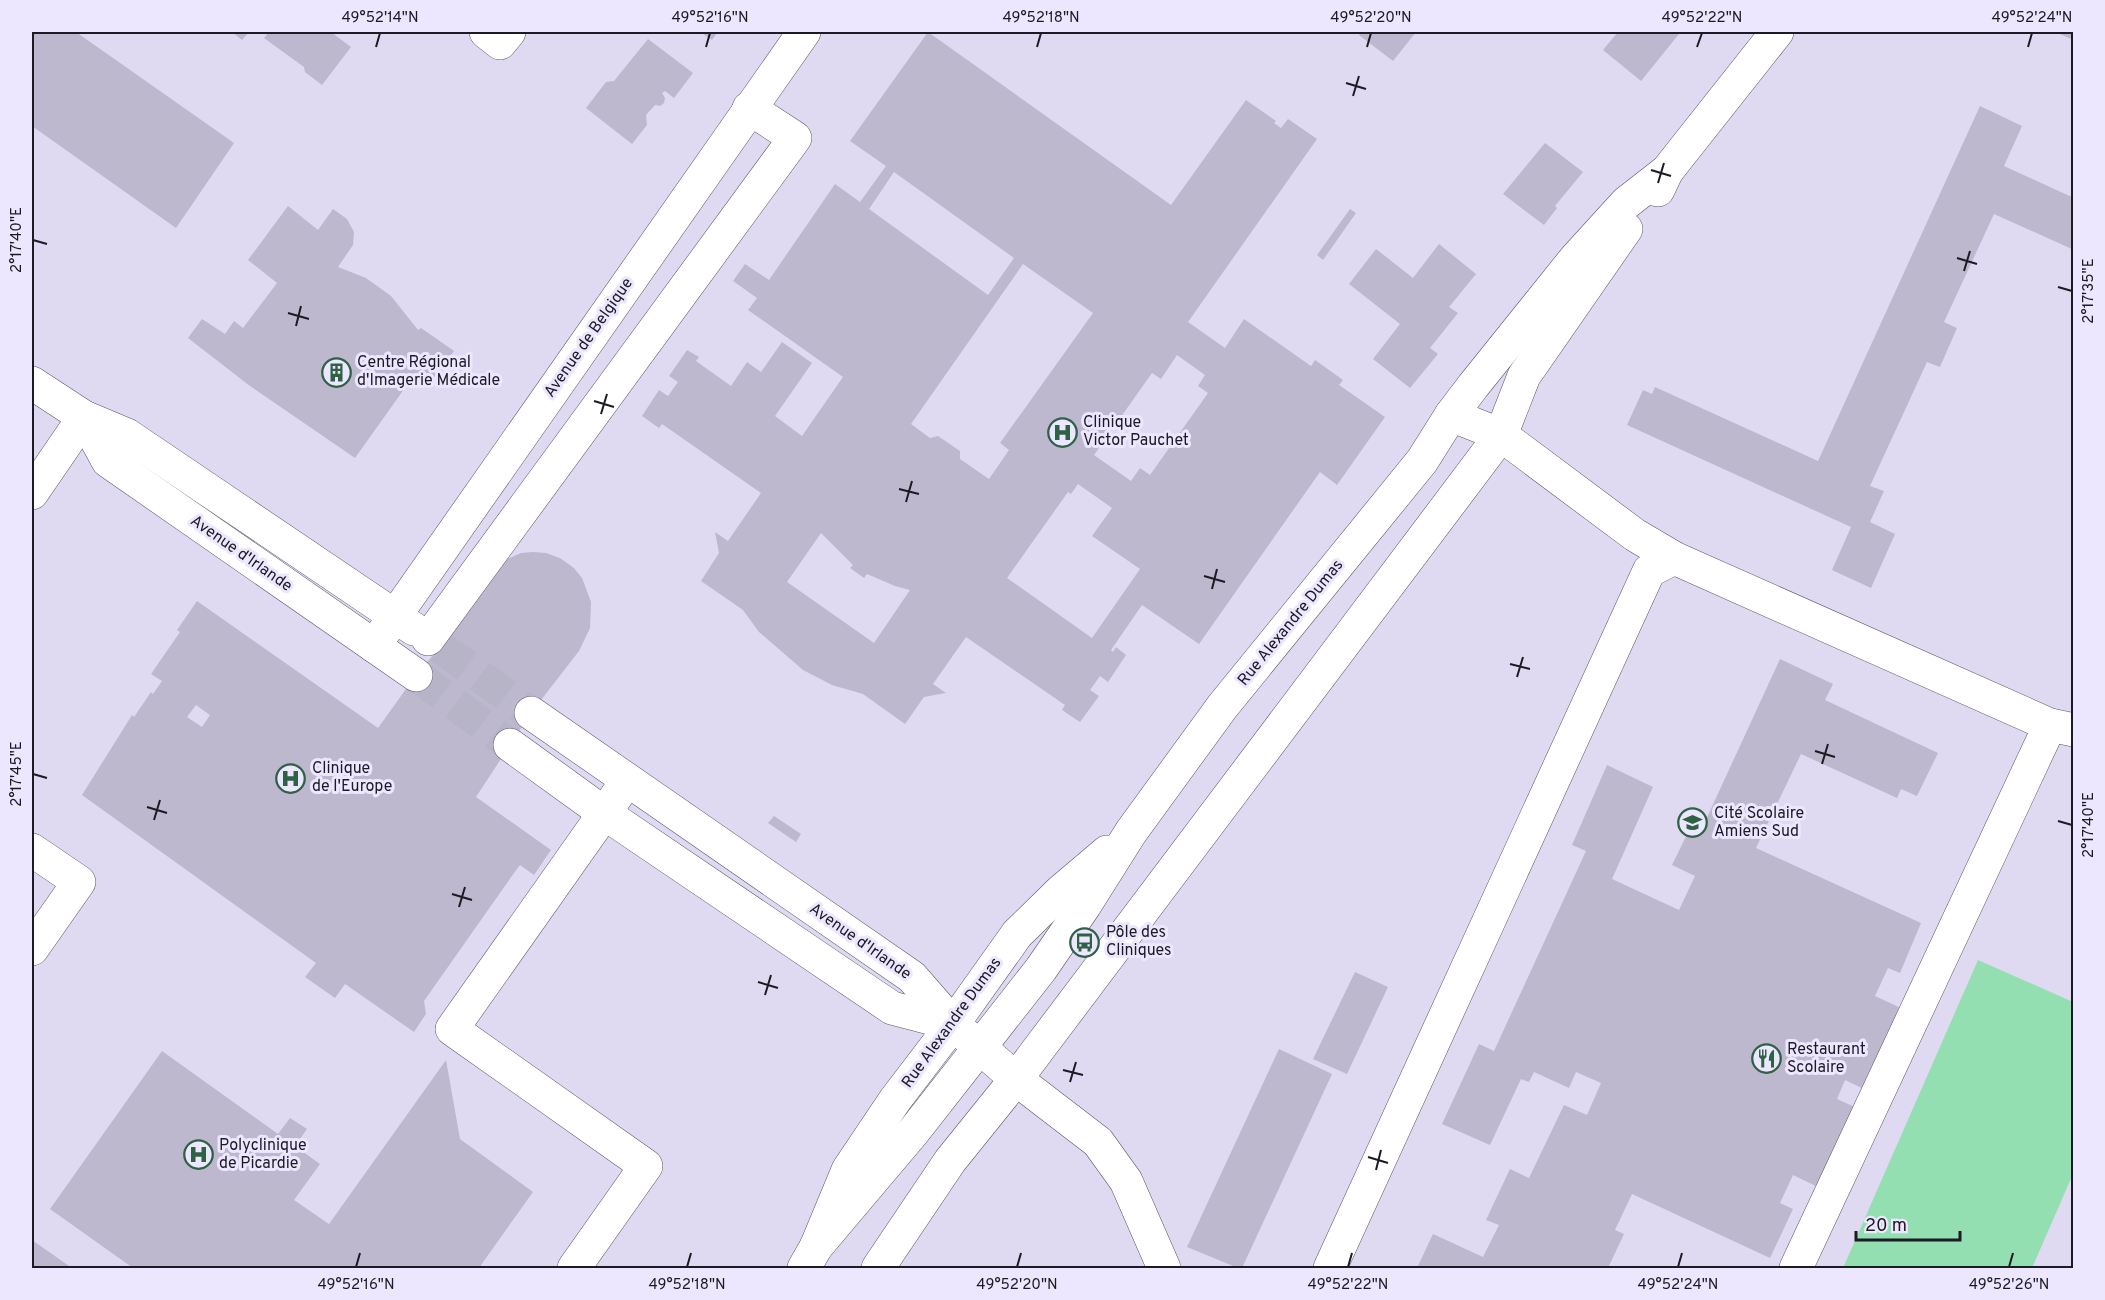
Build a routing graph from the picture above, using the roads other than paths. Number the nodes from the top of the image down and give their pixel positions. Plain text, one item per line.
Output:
1 (486, 32) edge
2 (509, 32) edge
3 (804, 32) edge
4 (1777, 32) edge
5 (749, 108) junction
6 (1667, 171) junction
7 (1548, 292) junction
8 (32, 383) edge
9 (1450, 415) junction
10 (84, 417) junction
11 (1502, 435) junction
12 (32, 494) edge
13 (1674, 558) junction
14 (395, 616) junction
15 (375, 646) junction
16 (416, 675) tunnel mouth
17 (531, 713) tunnel mouth
18 (2062, 728) edge
19 (510, 745) tunnel mouth
20 (627, 781) junction
21 (603, 813) junction
22 (1131, 832) junction
23 (32, 850) edge
24 (32, 949) edge
25 (953, 1024) junction
26 (979, 1047) junction
27 (1016, 1079) junction
28 (810, 1258) edge
29 (574, 1269) edge
30 (878, 1269) edge
31 (1164, 1269) edge
32 (1330, 1269) edge
33 (1796, 1269) edge

1 - 2 street
3 - 5 street, Avenue de Belgique
4 - 6 street, Rue Alexandre Dumas
5 - 14 street, Avenue de Belgique
5 - 14 street, Avenue d'Irlande
6 - 7 street, Rue Alexandre Dumas
6 - 11 street, Rue Alexandre Dumas
7 - 9 street, Rue Alexandre Dumas
7 - 11 street
8 - 10 street, Avenue d'Irlande
9 - 11 street
9 - 22 street, Rue Alexandre Dumas
10 - 12 street
10 - 14 street, Avenue d'Irlande
10 - 15 street, Avenue d'Irlande
11 - 13 street
11 - 27 street, Rue Alexandre Dumas
13 - 18 street
13 - 32 street
14 - 15 street, Avenue de Belgique
15 - 16 street, Avenue d'Irlande
17 - 20 street, Avenue d'Irlande
18 - 33 street
19 - 21 street
20 - 21 street
20 - 25 street, Avenue d'Irlande
21 - 25 street
21 - 29 street
22 - 25 street, Rue Alexandre Dumas
22 - 26 street, Rue Alexandre Dumas
23 - 24 street
25 - 26 street, Avenue d'Irlande
25 - 28 street, Rue Alexandre Dumas
26 - 27 street, Avenue d'Irlande
26 - 28 street, Rue Alexandre Dumas
27 - 30 street, Rue Alexandre Dumas
27 - 31 street, Avenue d'Irlande

